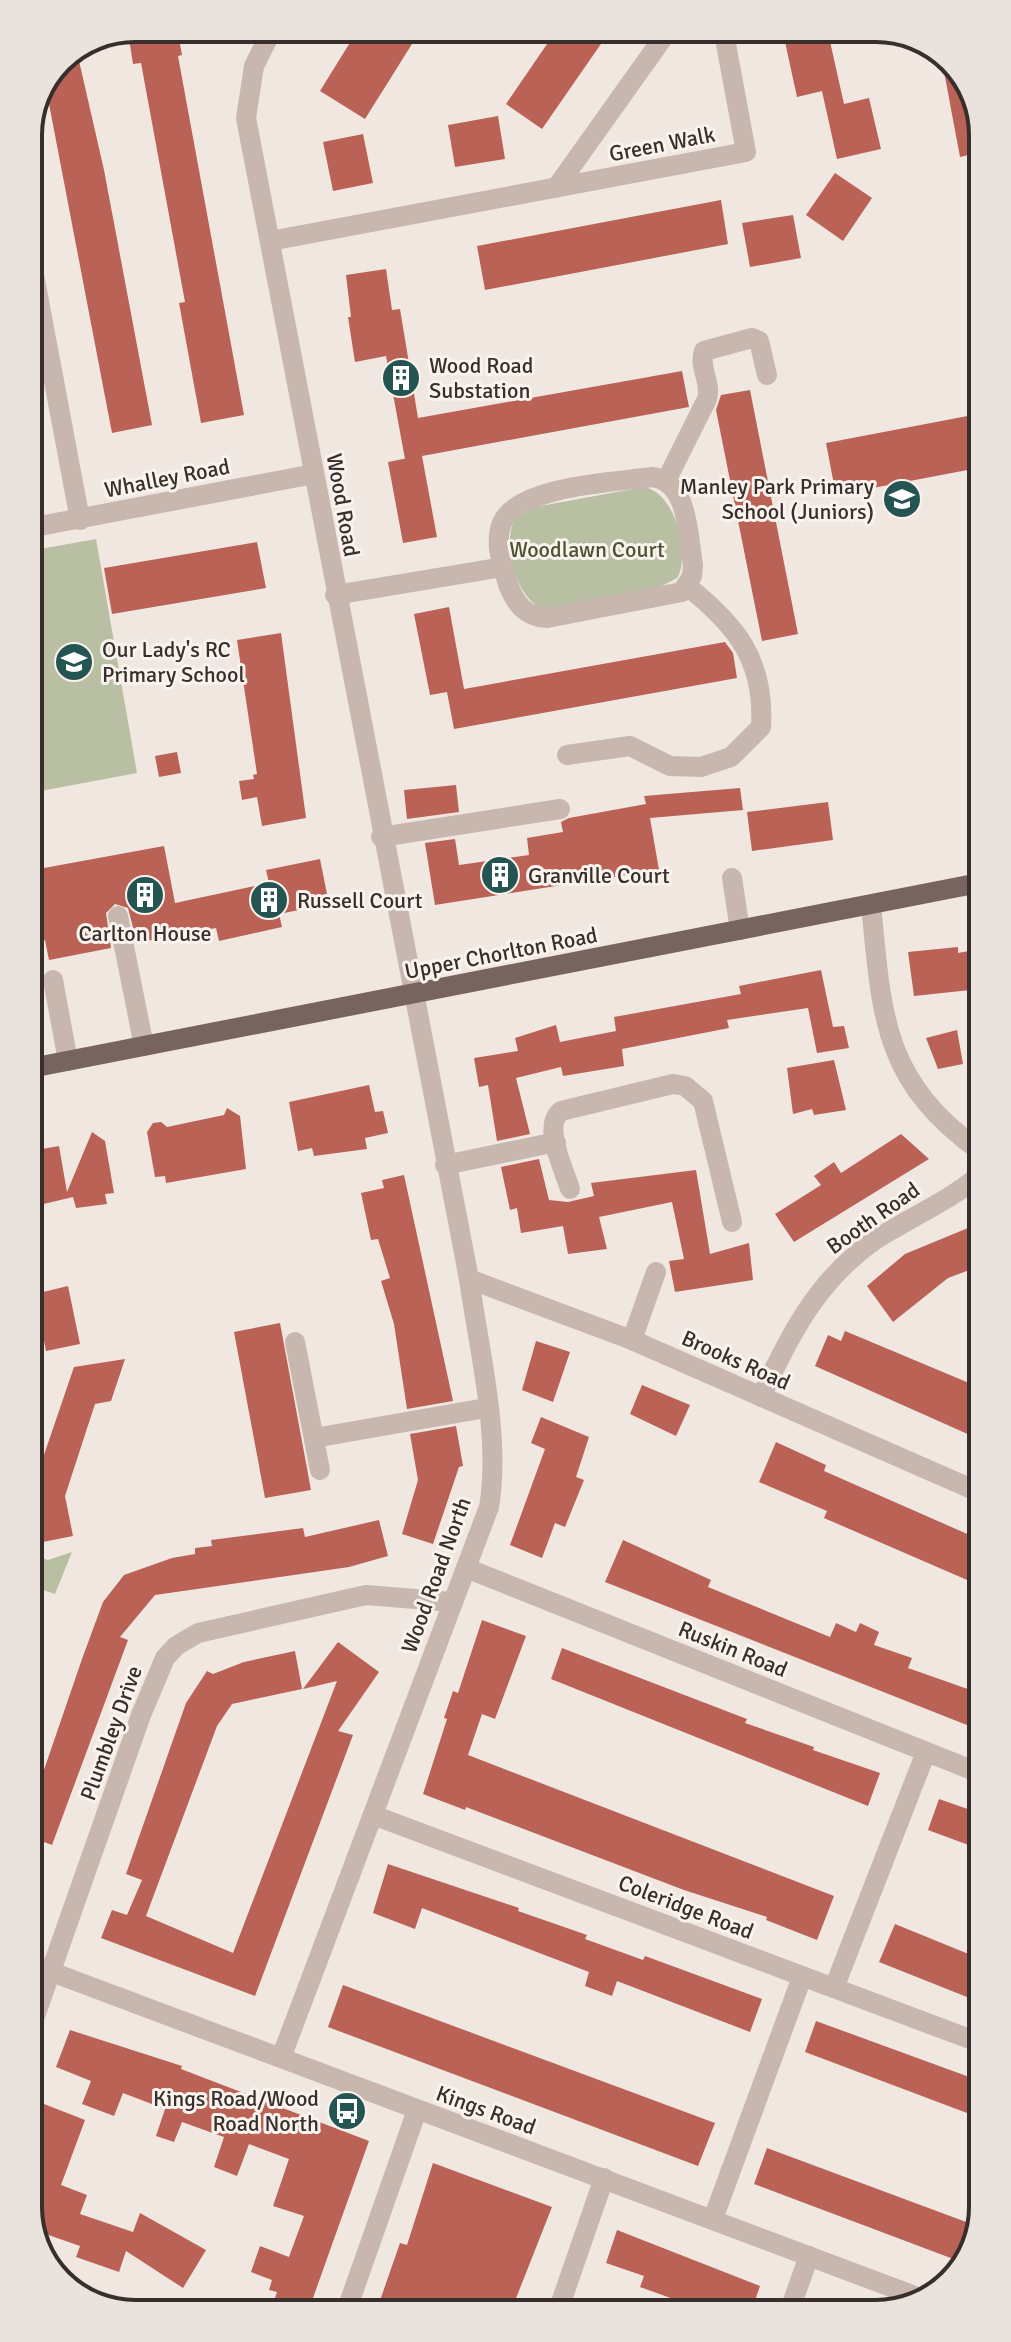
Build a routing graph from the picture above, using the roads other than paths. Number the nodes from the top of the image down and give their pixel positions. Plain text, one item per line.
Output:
1 (266, 42) edge
2 (660, 42) edge
3 (726, 42) edge
4 (556, 188) junction
5 (270, 241) junction
6 (42, 317) edge
7 (767, 375) dead end
8 (314, 474) junction
9 (666, 481) junction
10 (80, 520) junction
11 (42, 526) edge
12 (503, 567) junction
13 (687, 586) junction
14 (335, 595) junction
15 (567, 755) dead end
16 (560, 809) dead end
17 (381, 837) junction
18 (732, 878) dead end
19 (969, 885) edge
20 (871, 905) junction
21 (118, 916) dead end
22 (740, 930) junction
23 (53, 980) dead end
24 (412, 994) junction
25 (144, 1046) junction
26 (68, 1061) junction
27 (42, 1066) edge
28 (556, 1142) junction
29 (969, 1142) edge
30 (445, 1165) junction
31 (969, 1182) edge
32 (570, 1189) dead end
33 (732, 1222) dead end
34 (656, 1272) dead end
35 (469, 1279) junction
36 (632, 1340) junction
37 (295, 1342) dead end
38 (761, 1397) junction
39 (486, 1408) junction
40 (314, 1438) junction
41 (320, 1470) dead end
42 (969, 1488) edge
43 (466, 1568) junction
44 (452, 1602) junction
45 (926, 1752) junction
46 (969, 1769) edge
47 (373, 1815) junction
48 (42, 1968) edge
49 (802, 1977) junction
50 (834, 1988) junction
51 (969, 2039) edge
52 (281, 2058) junction
53 (417, 2110) junction
54 (604, 2178) junction
55 (713, 2219) junction
56 (809, 2256) junction
57 (909, 2294) edge
58 (350, 2300) edge
59 (562, 2300) edge
60 (793, 2300) edge

1 - 5 street, Wood Road
2 - 4 street, Green Walk
3 - 4 street, Green Walk
4 - 5 street, Green Walk
5 - 8 street, Wood Road
6 - 10 street
7 - 9 street
8 - 10 street, Whalley Road
8 - 14 street, Wood Road
9 - 12 street
9 - 13 street
10 - 11 street, Whalley Road
12 - 13 street
12 - 14 street
13 - 15 street
14 - 17 street, Wood Road
16 - 17 street
17 - 24 street, Wood Road
18 - 22 street
19 - 20 main road, Upper Chorlton Road
20 - 22 main road, Upper Chorlton Road
20 - 29 street
21 - 25 street
22 - 24 main road, Upper Chorlton Road
23 - 26 street
24 - 25 main road, Upper Chorlton Road
24 - 30 street, Wood Road North
25 - 26 main road, Upper Chorlton Road
26 - 27 main road, Upper Chorlton Road
28 - 30 street
28 - 32 street
28 - 33 street
30 - 35 street, Wood Road North
31 - 38 street, Booth Road
34 - 36 street
35 - 36 street, Brooks Road
35 - 39 street, Wood Road North
36 - 38 street, Brooks Road
37 - 40 street
38 - 42 street, Brooks Road
39 - 40 street
39 - 43 street, Wood Road North
40 - 41 street
43 - 44 street, Wood Road North
43 - 45 street, Ruskin Road
44 - 47 street, Wood Road North
44 - 48 street, Plumbley Drive
45 - 46 street, Ruskin Road
45 - 50 street
47 - 49 street, Coleridge Road
47 - 52 street, Wood Road North
48 - 52 street, Kings Road
49 - 50 street, Coleridge Road
49 - 55 street
50 - 51 street, Coleridge Road
52 - 53 street, Kings Road
53 - 54 street, Kings Road
53 - 58 street
54 - 55 street, Kings Road
54 - 59 street
55 - 56 street, Kings Road
56 - 57 street, Kings Road
56 - 60 street

